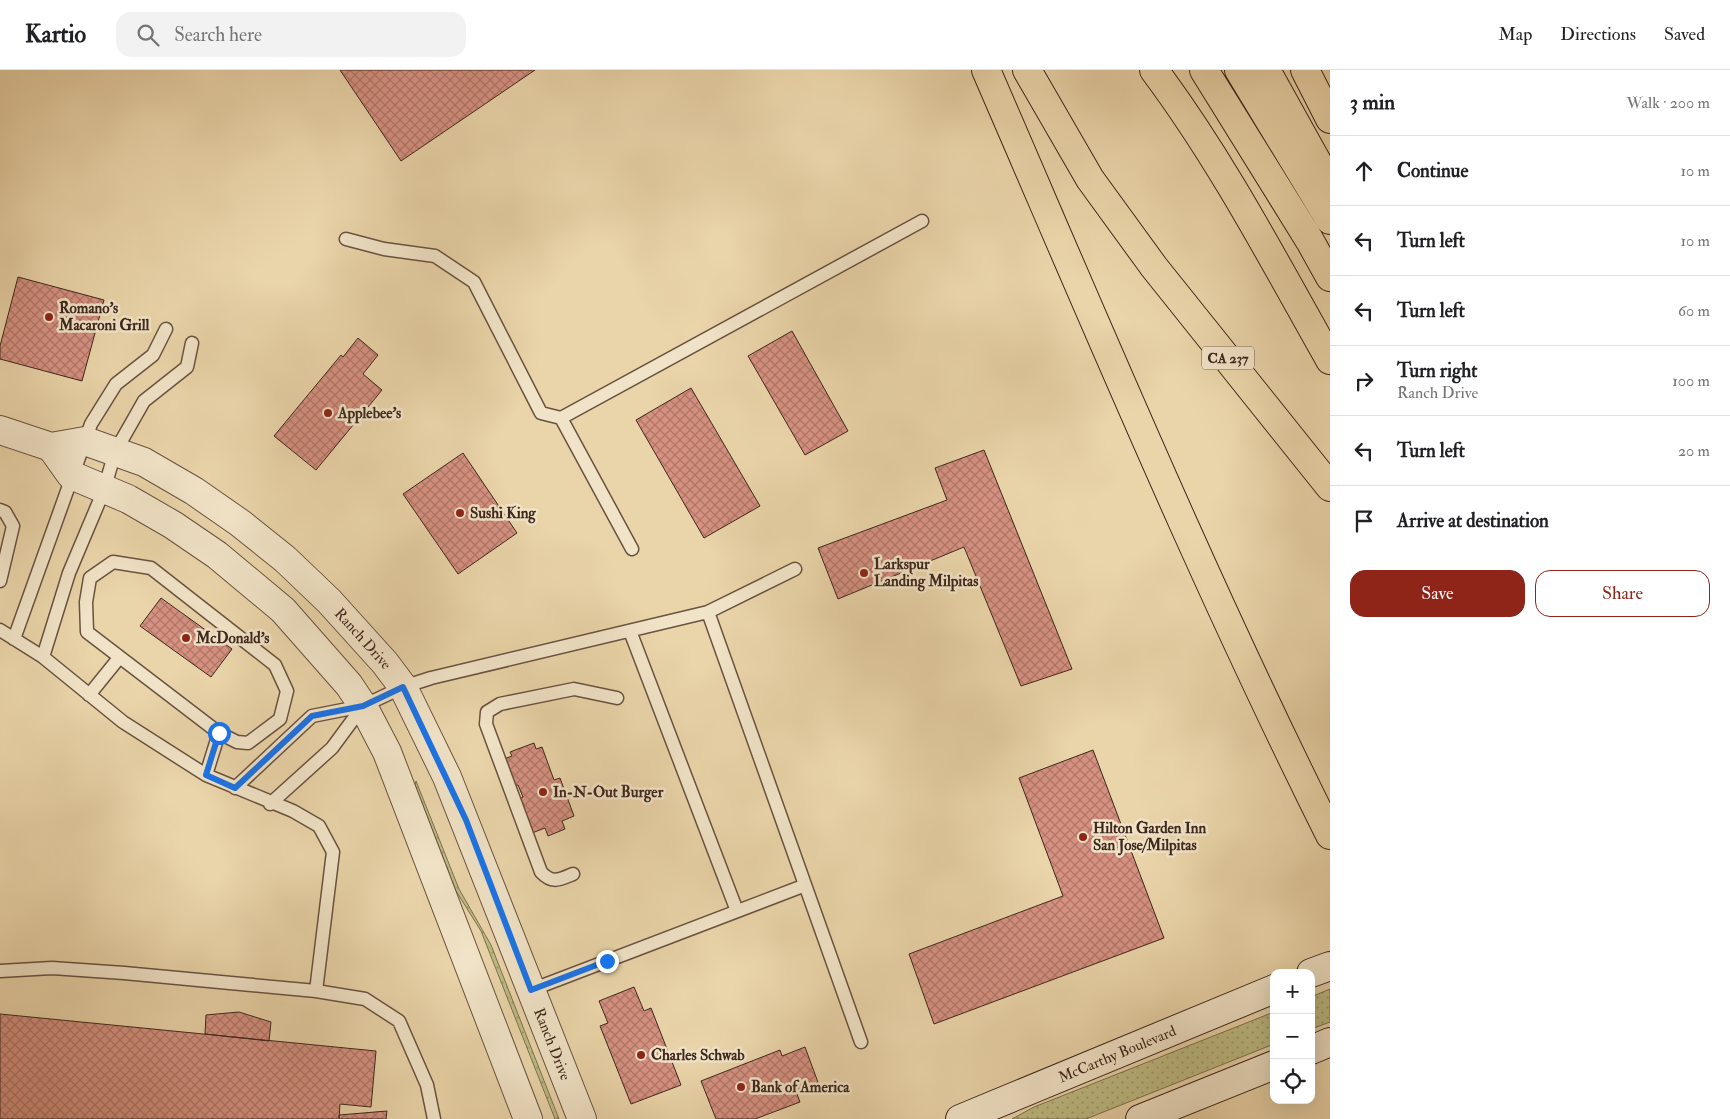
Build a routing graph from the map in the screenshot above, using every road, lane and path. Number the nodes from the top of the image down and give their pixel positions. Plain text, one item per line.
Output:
1 (986, 70) edge
2 (1027, 70) edge
3 (1154, 70) edge
4 (1204, 70) edge
5 (1239, 70) edge
6 (1266, 70) edge
7 (1305, 70) edge
8 (1330, 119) edge
9 (1330, 184) edge
10 (1330, 220) edge
11 (922, 221) dead end
12 (346, 239) dead end
13 (1330, 277) edge
14 (166, 330) dead end
15 (192, 343) dead end
16 (1330, 360) edge
17 (561, 418) junction
18 (0, 430) edge
19 (85, 441) junction
20 (51, 447) junction
21 (115, 452) junction
22 (71, 475) junction
23 (1330, 487) edge
24 (104, 490) junction
25 (0, 510) edge
26 (632, 549) dead end
27 (795, 569) dead end
28 (0, 581) edge
29 (708, 612) junction
30 (0, 630) edge
31 (630, 631) junction
32 (14, 639) junction
33 (43, 657) junction
34 (119, 658) junction
35 (403, 687) junction
36 (89, 695) junction
37 (617, 698) dead end
38 (363, 706) junction
39 (219, 733) junction
40 (206, 775) junction
41 (235, 788) junction
42 (270, 804) junction
43 (1330, 835) edge
44 (573, 874) dead end
45 (803, 886) junction
46 (737, 911) junction
47 (1330, 966) edge
48 (0, 971) edge
49 (1315, 972) edge
50 (531, 990) junction
51 (1270, 990) edge
52 (316, 991) junction
53 (861, 1042) dead end
54 (1330, 1042) edge
55 (1315, 1048) edge
56 (1270, 1067) edge
57 (434, 1119) edge
58 (528, 1119) edge
59 (582, 1119) edge
60 (960, 1119) edge
61 (1140, 1119) edge

1 - 43 highway
2 - 23 highway, CA 237
3 - 16 highway
4 - 13 highway
5 - 10 highway
6 - 9 highway
7 - 8 highway
11 - 17 lane
12 - 17 lane
14 - 19 lane
15 - 21 lane
17 - 26 lane
18 - 20 street
19 - 20 street
19 - 21 street, Ranch Drive
19 - 22 lane
20 - 22 street
21 - 24 lane
21 - 35 street, Ranch Drive
22 - 24 street
22 - 32 lane
24 - 33 lane
24 - 38 street
25 - 28 lane
27 - 29 lane
29 - 31 lane
29 - 45 lane
30 - 32 lane
31 - 35 lane
31 - 46 lane
32 - 33 lane
33 - 36 lane
34 - 36 lane
34 - 39 lane
34 - 39 lane
35 - 38 lane
35 - 50 street, Ranch Drive
36 - 40 lane
37 - 44 lane
38 - 41 lane
38 - 42 lane
38 - 58 street
39 - 40 lane
40 - 41 lane
41 - 42 lane
42 - 52 lane
45 - 46 lane
45 - 53 lane
46 - 50 lane
47 - 49 street
48 - 52 lane
50 - 59 street, Ranch Drive
51 - 60 street, McCarthy Boulevard
52 - 57 lane
54 - 55 street
56 - 61 street

